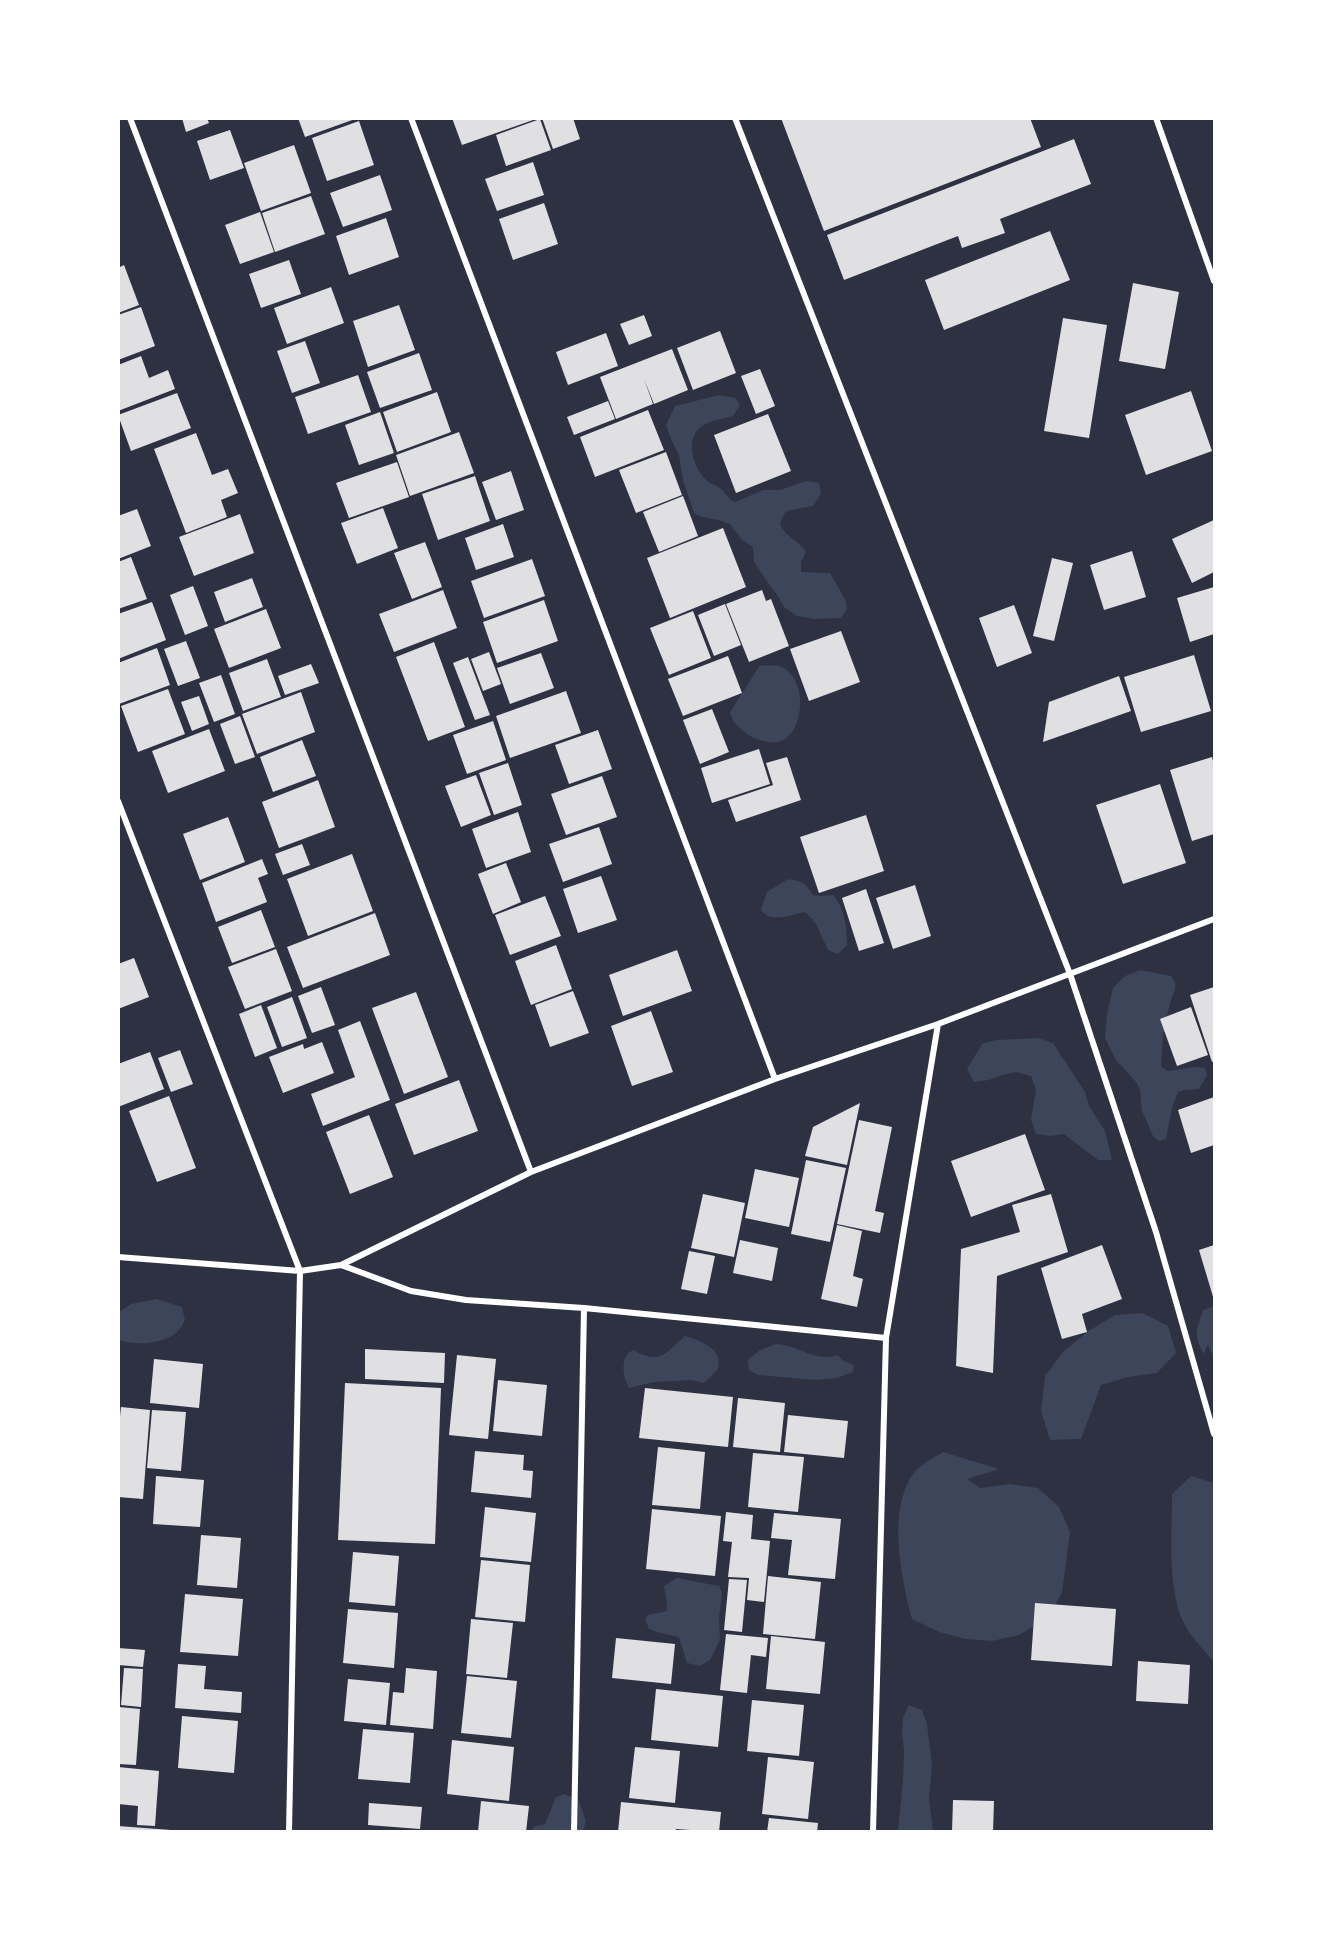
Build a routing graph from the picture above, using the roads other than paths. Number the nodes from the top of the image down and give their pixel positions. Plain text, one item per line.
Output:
1 (130, 118) edge
2 (411, 118) edge
3 (735, 118) edge
4 (1156, 118) edge
5 (1215, 281) edge
6 (118, 801) edge
7 (1215, 919) edge
8 (1070, 974) junction
9 (938, 1024) junction
10 (775, 1079) junction
11 (531, 1172) junction
12 (118, 1257) edge
13 (341, 1265) junction
14 (300, 1270) junction
15 (585, 1308) junction
16 (886, 1338) junction
17 (1215, 1434) edge
18 (289, 1832) edge
19 (574, 1832) edge
20 (873, 1832) edge

1 - 11 street
2 - 10 street
3 - 8 street
4 - 5 street
6 - 14 street
7 - 8 street
8 - 9 street
8 - 17 street
9 - 10 street
9 - 16 street
10 - 11 street
11 - 13 street
12 - 14 street
13 - 14 street
13 - 15 street
14 - 18 street
15 - 16 street
15 - 19 street
16 - 20 street

